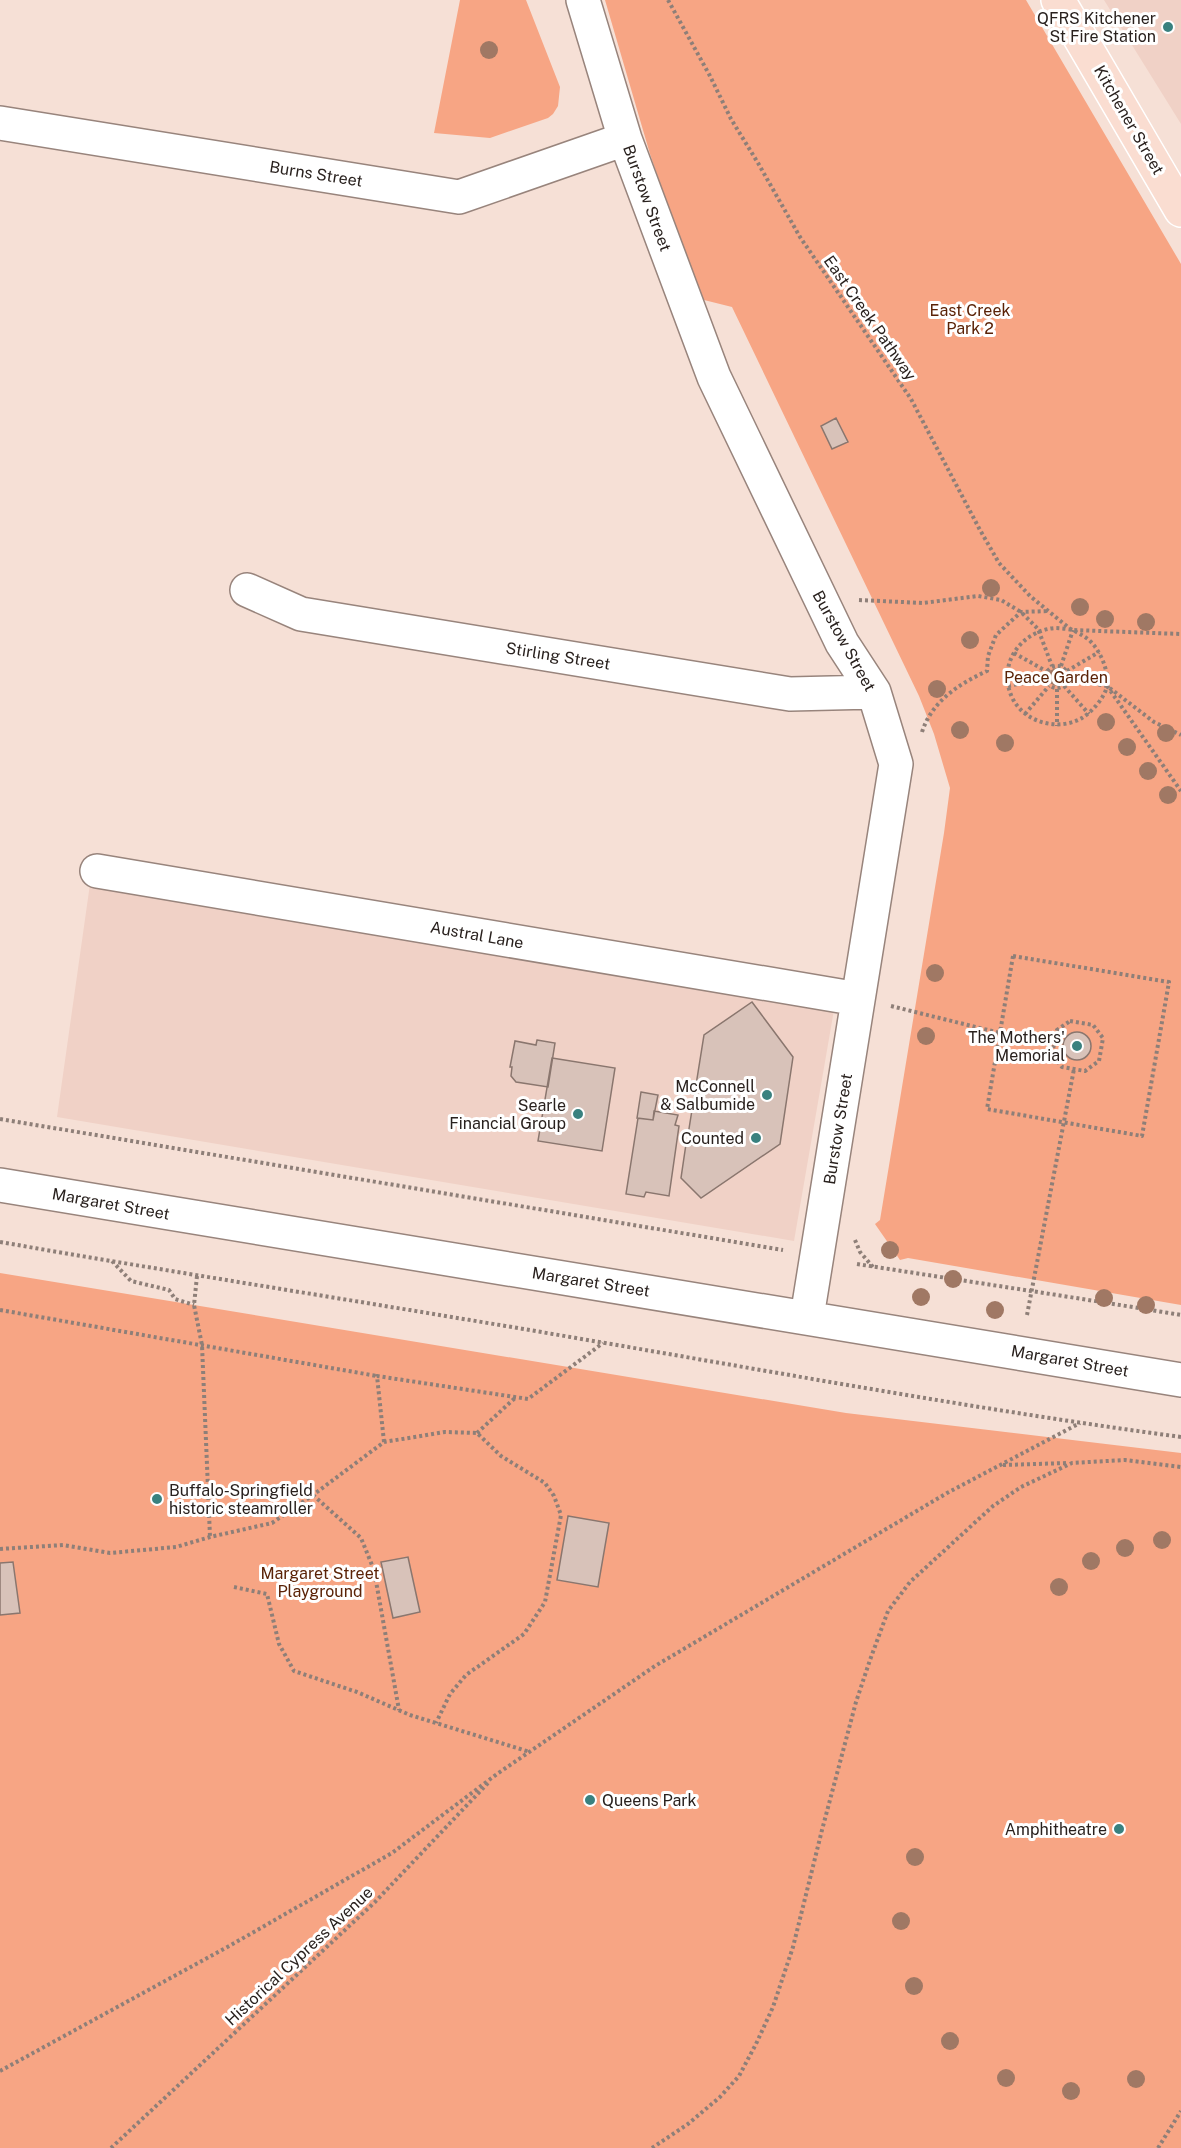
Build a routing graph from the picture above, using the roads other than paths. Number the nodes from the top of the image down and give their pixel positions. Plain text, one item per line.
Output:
1 (583, 0) edge
2 (1058, 0) edge
3 (0, 123) edge
4 (625, 139) junction
5 (1181, 210) edge
6 (248, 590) dead end
7 (874, 692) junction
8 (97, 871) dead end
9 (858, 999) junction
10 (0, 1185) edge
11 (807, 1317) junction
12 (1181, 1380) edge

1 - 4 street, Burstow Street
2 - 5 main road, Kitchener Street
3 - 4 street, Burns Street
4 - 7 street, Burstow Street
6 - 7 street, Stirling Street
7 - 9 street, Burstow Street
8 - 9 street, Austral Lane
9 - 11 street, Burstow Street
10 - 11 street, Margaret Street
11 - 12 street, Margaret Street

